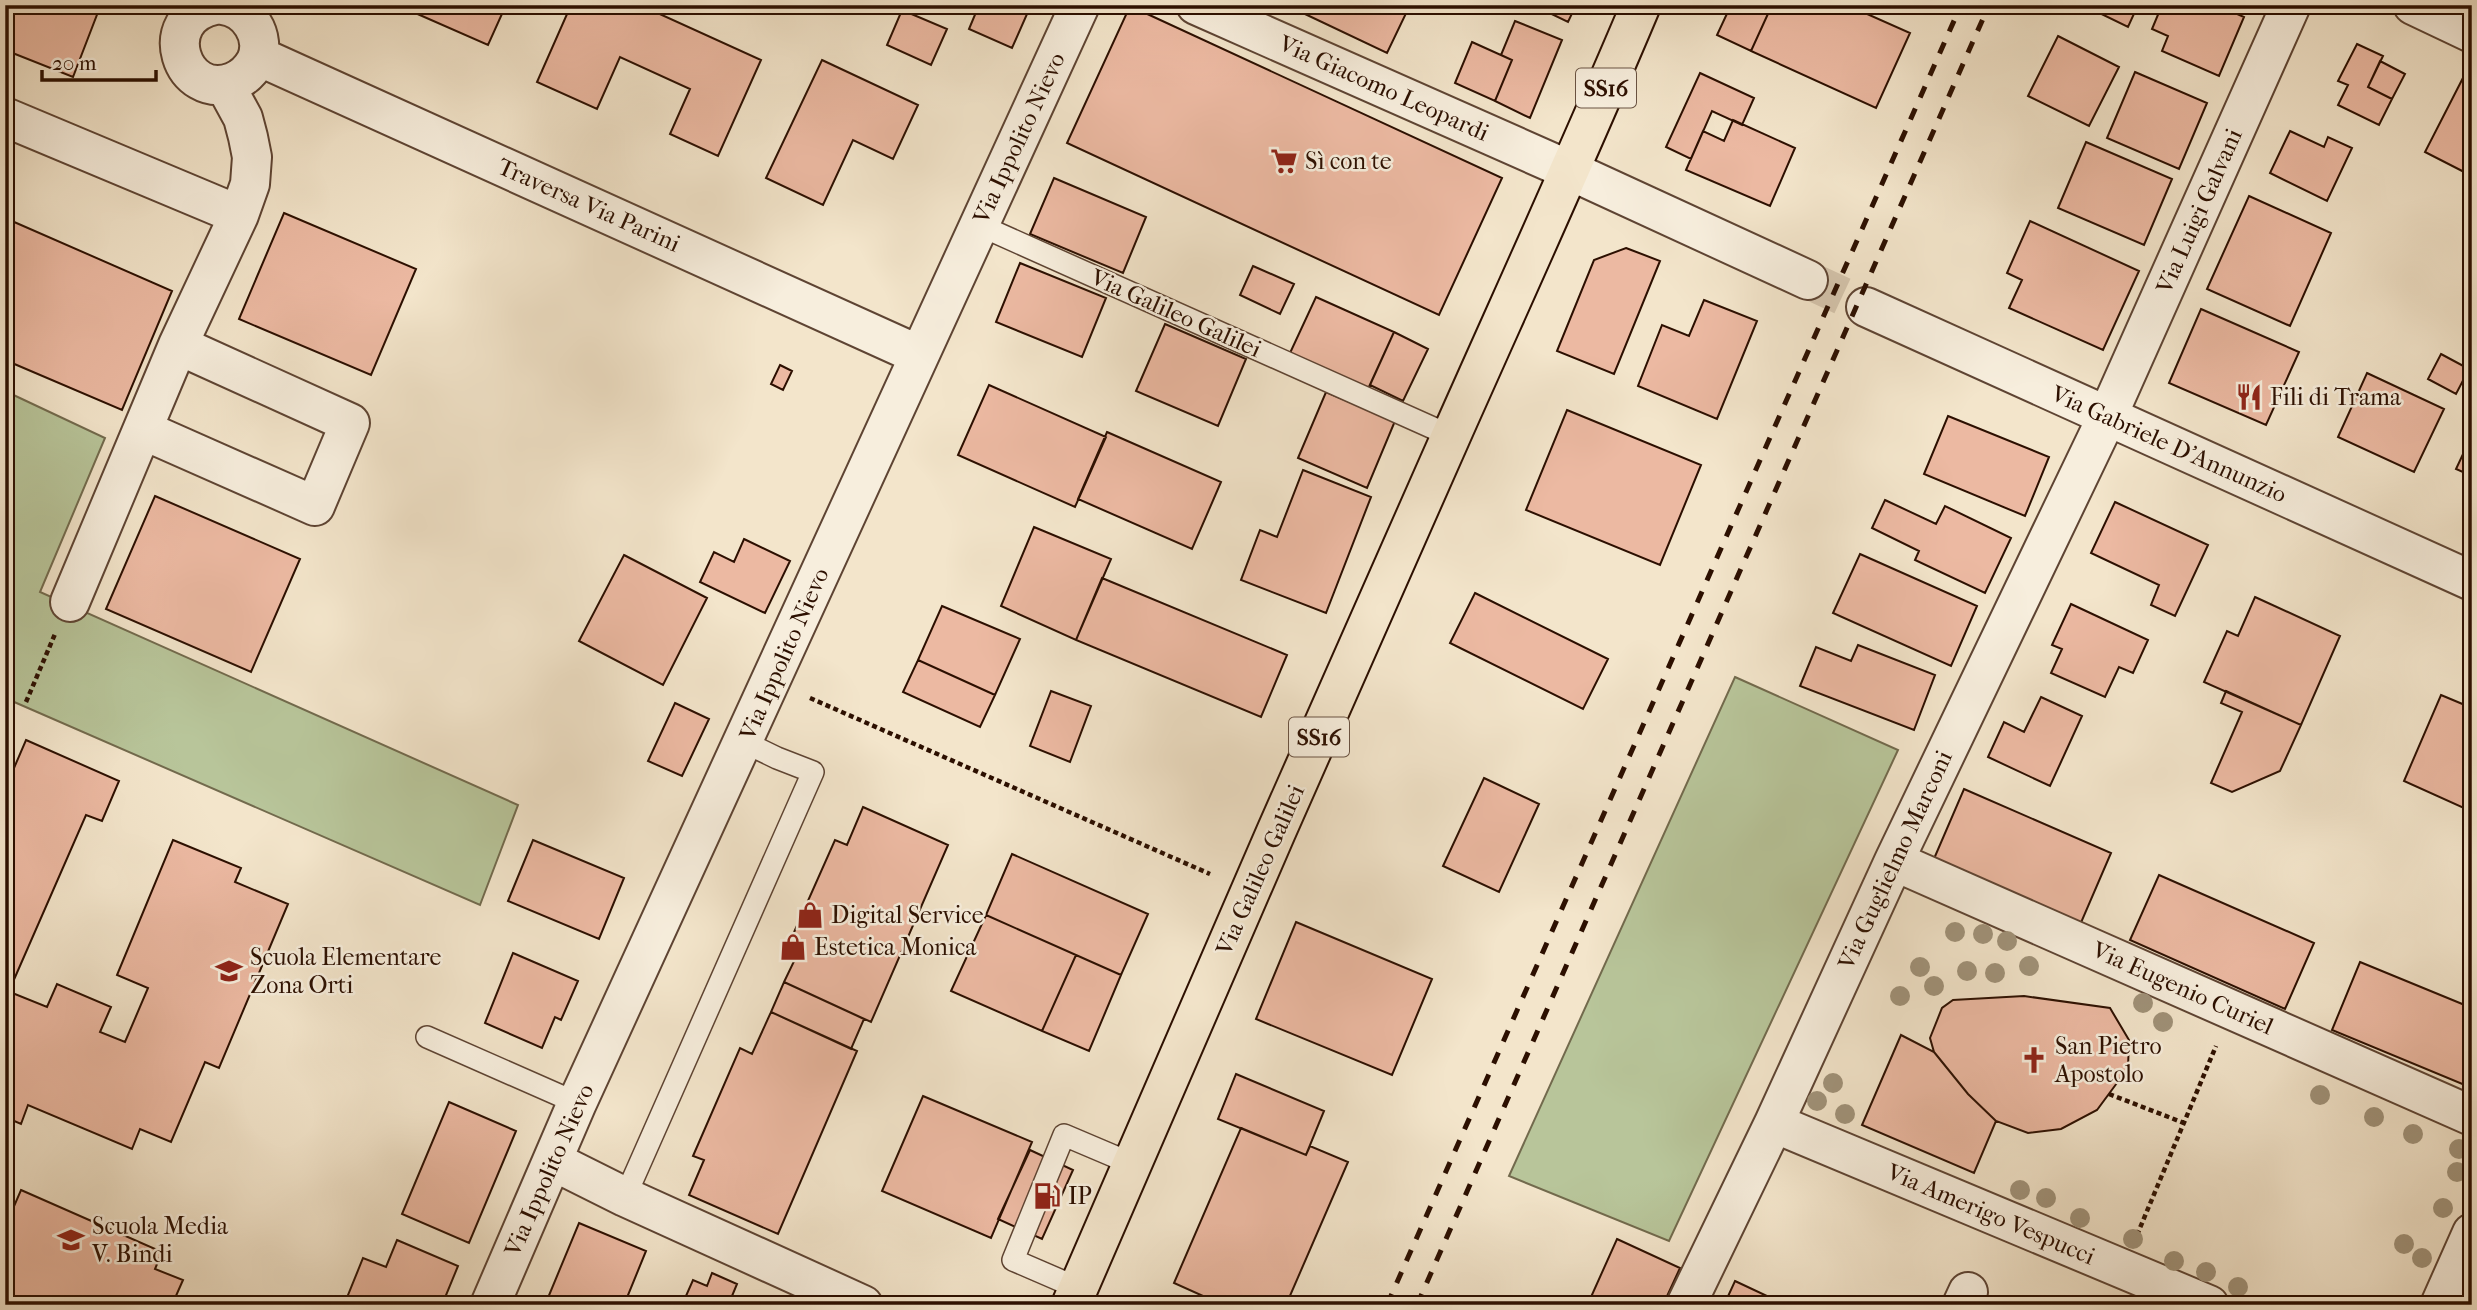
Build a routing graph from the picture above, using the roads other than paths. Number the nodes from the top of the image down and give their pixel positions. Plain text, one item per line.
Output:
1 (1080, 5) edge
2 (1196, 5) edge
3 (1641, 5) edge
4 (2291, 5) edge
5 (2413, 5) edge
6 (210, 6) edge
7 (2472, 33) edge
8 (258, 56) junction
9 (225, 85) junction
10 (5, 117) edge
11 (1571, 171) junction
12 (239, 215) junction
13 (979, 225) junction
14 (1808, 281) tunnel mouth
15 (1866, 307) tunnel mouth
16 (178, 345) junction
17 (919, 355) junction
18 (2107, 416) junction
19 (143, 430) junction
20 (1451, 436) junction
21 (2472, 581) edge
22 (70, 601) road end
23 (744, 742) junction
24 (1894, 861) junction
25 (427, 1037) dead end
26 (577, 1103) junction
27 (2472, 1116) edge
28 (1774, 1123) junction
29 (553, 1160) junction
30 (1130, 1163) junction
31 (625, 1197) junction
32 (2472, 1234) edge
33 (1074, 1296) edge
34 (490, 1305) edge
35 (863, 1305) edge
36 (1686, 1305) edge
37 (2209, 1305) edge
38 (2440, 1305) edge

1 - 13 street, Via Ippolito Nievo
2 - 11 street, Via Giacomo Leopardi
3 - 11 main road, Via Galileo Galilei / SS16
4 - 18 street, Via Luigi Galvani
5 - 7 street
6 - 8 street
6 - 9 street
8 - 9 street
8 - 17 street, Traversa Via Parini
9 - 12 street
10 - 12 street
11 - 14 street
11 - 20 main road, Via Galileo Galilei / SS16
12 - 16 street
13 - 17 street, Via Ippolito Nievo
13 - 20 lane, Via Galileo Galilei
15 - 18 street, Via Gabriele D'Annunzio
16 - 19 street
16 - 19 street
17 - 23 street, Via Ippolito Nievo
18 - 21 street, Via Gabriele D'Annunzio
18 - 24 street, Via Guglielmo Marconi
19 - 22 street
20 - 30 main road, Via Galileo Galilei / SS16
23 - 26 street, Via Ippolito Nievo
23 - 31 lane
24 - 27 street, Via Eugenio Curiel
24 - 28 street, Via Guglielmo Marconi
25 - 26 lane
26 - 29 street, Via Ippolito Nievo
28 - 36 street, Via Guglielmo Marconi
28 - 37 street, Via Amerigo Vespucci
29 - 31 street
29 - 34 street, Via Ippolito Nievo
30 - 33 main road, Via Galileo Galilei / SS16
30 - 33 lane
31 - 35 street
32 - 38 street

